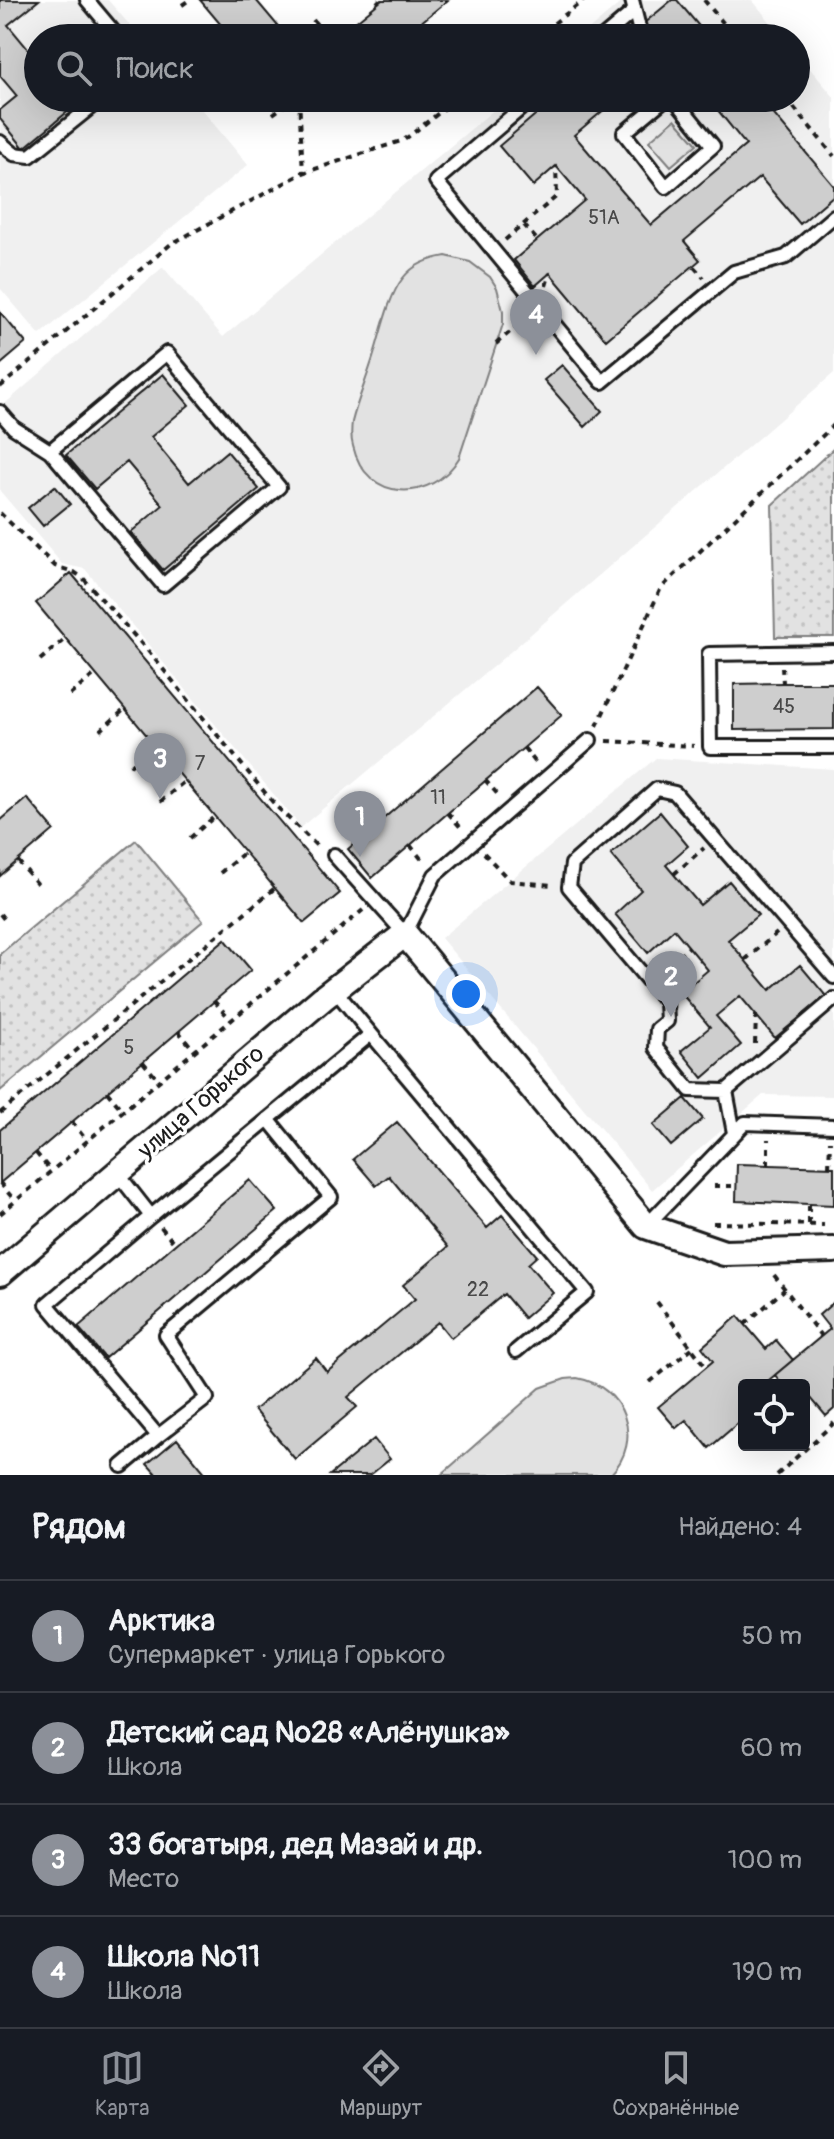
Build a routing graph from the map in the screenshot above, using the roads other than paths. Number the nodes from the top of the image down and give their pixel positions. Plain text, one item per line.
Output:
1 (87, 0) edge
2 (633, 5) edge
3 (107, 24) edge
4 (615, 24) edge
5 (85, 112) edge
6 (517, 112) edge
7 (649, 112) edge
8 (685, 112) edge
9 (0, 142) edge
10 (834, 216) edge
11 (0, 412) edge
12 (50, 451) junction
13 (834, 652) edge
14 (590, 740) road end
15 (834, 747) edge
16 (334, 855) road end
17 (405, 934) junction
18 (834, 977) edge
19 (334, 989) junction
20 (834, 999) edge
21 (371, 1034) junction
22 (726, 1091) junction
23 (268, 1119) junction
24 (832, 1126) edge
25 (734, 1133) junction
26 (118, 1174) junction
27 (151, 1216) junction
28 (646, 1226) junction
29 (834, 1250) edge
30 (0, 1273) edge
31 (516, 1351) dead end
32 (158, 1436) junction
33 (122, 1466) dead end

1 - 3 lane
2 - 4 lane
5 - 9 lane
6 - 10 lane
7 - 8 lane
11 - 12 lane
12 - 12 lane
13 - 15 lane
14 - 17 lane
16 - 17 lane
17 - 19 street, улица Горького
17 - 28 street
18 - 22 lane
19 - 21 lane
19 - 26 street, улица Горького
20 - 22 lane
21 - 23 lane
21 - 31 lane
22 - 25 lane
23 - 27 lane
23 - 32 lane
24 - 25 lane
25 - 28 lane
26 - 27 lane
26 - 30 street, улица Горького
27 - 32 lane
28 - 29 street
32 - 33 lane

